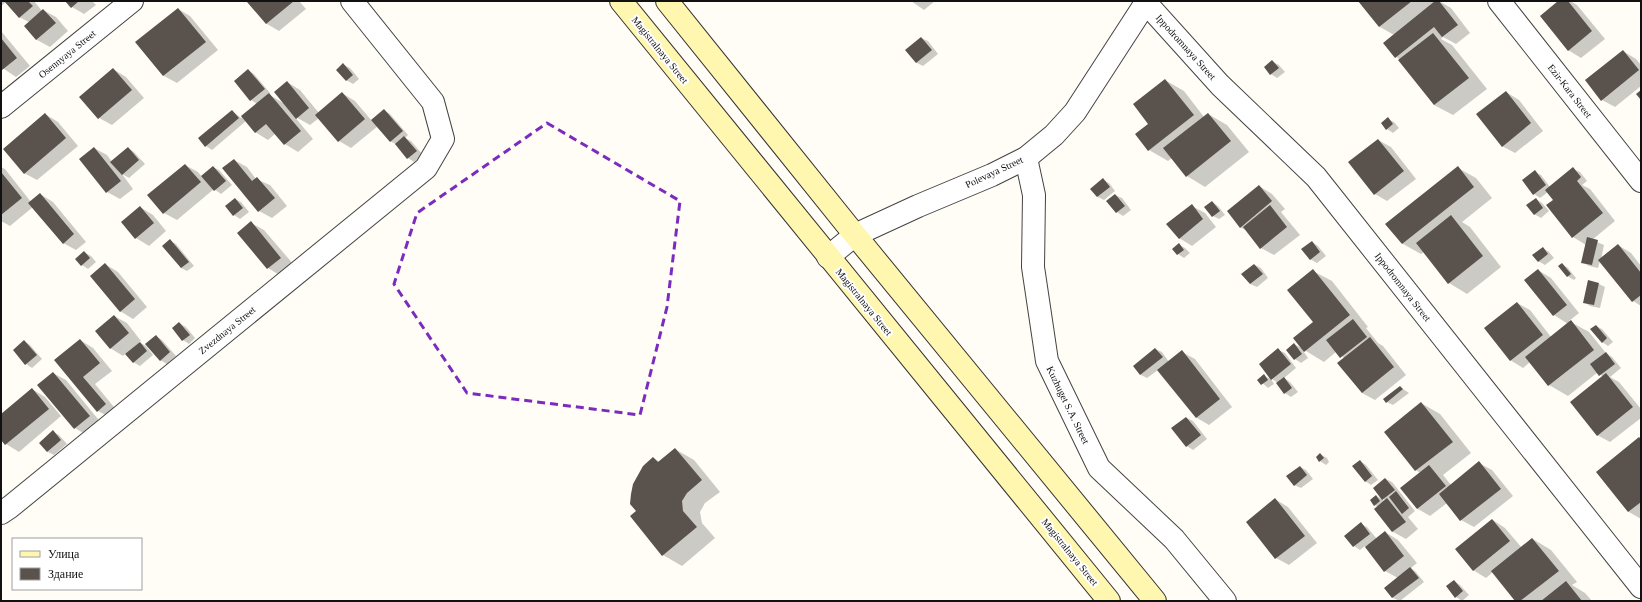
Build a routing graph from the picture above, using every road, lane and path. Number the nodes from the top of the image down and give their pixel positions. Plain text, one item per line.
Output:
1 (132, 1) edge
2 (352, 1) edge
3 (621, 1) edge
4 (667, 1) edge
5 (1499, 1) edge
6 (1147, 2) edge
7 (1, 107) edge
8 (1026, 158) junction
9 (1641, 181) edge
10 (856, 235) junction
11 (828, 257) junction
12 (1, 513) edge
13 (1641, 587) edge
14 (1109, 601) edge
15 (1155, 601) edge
16 (1225, 601) edge

1 - 7 street, Osennyaya Street
2 - 12 street, Zvezdnaya Street
3 - 11 main road, Magistralnaya Street
4 - 10 main road
5 - 9 street, Ezir-Kara Street
6 - 8 street, Polevaya Street
6 - 13 street, Ippodromnaya Street
8 - 10 street, Polevaya Street
8 - 16 street, Kuzhuget S.A. Street
10 - 11 street, Polevaya Street
10 - 15 main road
11 - 14 main road, Magistralnaya Street

